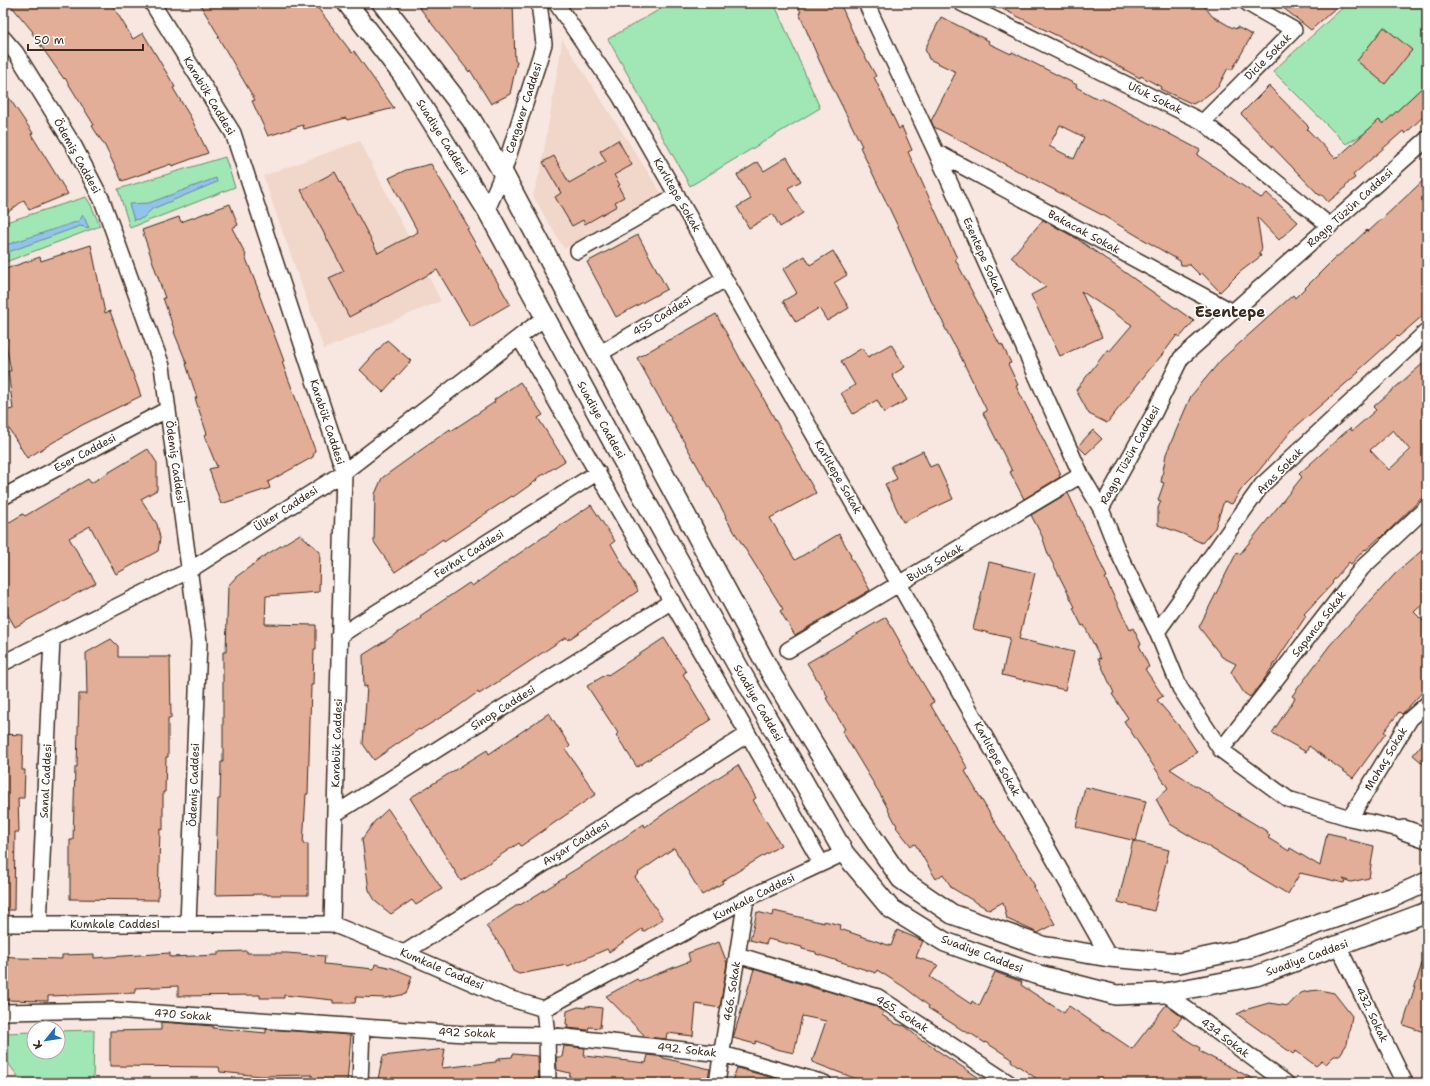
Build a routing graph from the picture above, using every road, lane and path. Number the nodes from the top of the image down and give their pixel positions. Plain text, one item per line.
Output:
1 (152, 3) edge
2 (347, 3) edge
3 (382, 3) edge
4 (539, 3) edge
5 (556, 3) edge
6 (866, 3) edge
7 (961, 3) edge
8 (1247, 3) edge
9 (3, 38) edge
10 (1203, 122) junction
11 (1427, 139) edge
12 (936, 152) junction
13 (503, 173) junction
14 (677, 195) junction
15 (487, 210) junction
16 (1330, 226) junction
17 (578, 251) dead end
18 (725, 279) junction
19 (1233, 312) junction
20 (544, 318) junction
21 (1427, 331) edge
22 (519, 337) junction
23 (599, 354) junction
24 (168, 409) junction
25 (344, 472) junction
26 (598, 472) junction
27 (1081, 475) junction
28 (3, 497) edge
29 (1427, 507) edge
30 (1100, 509) junction
31 (190, 570) junction
32 (899, 584) junction
33 (672, 601) junction
34 (1157, 632) junction
35 (339, 636) junction
36 (52, 638) junction
37 (788, 650) dead end
38 (3, 663) edge
39 (1427, 704) edge
40 (748, 734) junction
41 (1221, 750) junction
42 (335, 814) junction
43 (1350, 818) junction
44 (1427, 828) edge
45 (1404, 830) junction
46 (1427, 838) edge
47 (844, 853) junction
48 (821, 864) junction
49 (1427, 882) edge
50 (746, 899) junction
51 (1427, 912) edge
52 (3, 924) edge
53 (39, 924) junction
54 (188, 924) junction
55 (332, 924) junction
56 (1338, 946) junction
57 (404, 953) junction
58 (737, 955) junction
59 (1109, 957) junction
60 (1165, 993) junction
61 (544, 1009) junction
62 (3, 1012) edge
63 (362, 1027) junction
64 (547, 1035) junction
65 (722, 1054) junction
66 (360, 1083) edge
67 (548, 1083) edge
68 (717, 1083) edge
69 (824, 1083) edge
70 (1009, 1083) edge
71 (1286, 1083) edge
72 (1405, 1083) edge

1 - 25 street, Karabük Caddesi
2 - 15 main road, Suadiye Caddesi
3 - 13 main road
4 - 13 street, Cengaver Caddesi
5 - 14 street, Karlıtepe Sokak
6 - 12 street, Esentepe Sokak
7 - 10 street, Ufuk Sokak
8 - 10 street, Dicle Sokak
9 - 24 street, Ödemiş Caddesi
10 - 16 street, Ufuk Sokak
11 - 16 street, Ragıp Tüzün Caddesi
12 - 19 street, Bakacak Sokak
12 - 27 street, Esentepe Sokak
13 - 15 street, Cengaver Caddesi
13 - 23 main road
14 - 17 street
14 - 18 street, Karlıtepe Sokak
15 - 20 main road, Suadiye Caddesi
16 - 19 street, Ragıp Tüzün Caddesi
18 - 23 street, 455 Caddesi
18 - 32 street, Karlıtepe Sokak
19 - 30 street, Ragıp Tüzün Caddesi
20 - 22 street, Ülker Caddesi
20 - 47 main road, Suadiye Caddesi
21 - 34 street, Aras Sokak
22 - 25 street, Ülker Caddesi
22 - 26 street
23 - 59 main road
24 - 28 street, Eser Caddesi
24 - 31 street, Ödemiş Caddesi
25 - 31 street, Ülker Caddesi
25 - 35 street, Karabük Caddesi
26 - 33 street
26 - 35 street, Ferhat Caddesi
27 - 30 street, Esentepe Sokak
27 - 32 street, Buluş Sokak
29 - 41 street, Sapanca Sokak
30 - 34 street, Ragıp Tüzün Caddesi
31 - 36 street, Ülker Caddesi
31 - 54 street, Ödemiş Caddesi
32 - 37 street, Buluş Sokak
32 - 59 street, Karlıtepe Sokak
33 - 40 street
33 - 42 street, Sinop Caddesi
34 - 41 street, Ragıp Tüzün Caddesi
35 - 42 street, Karabük Caddesi
36 - 38 street, Ülker Caddesi
36 - 53 street, Sanal Caddesi
39 - 43 street, Mohaç Sokak
40 - 48 street
40 - 57 street, Avşar Caddesi
41 - 43 street, Ragıp Tüzün Caddesi
42 - 55 street, Karabük Caddesi
43 - 45 street, Ragıp Tüzün Caddesi
44 - 45 main road, Ragıp Tüzün Caddesi
45 - 46 main road, Ragıp Tüzün Caddesi
47 - 48 street, Kumkale Caddesi
47 - 60 main road, Suadiye Caddesi
48 - 50 street, Kumkale Caddesi
49 - 59 main road
50 - 58 street, 466. Sokak
50 - 61 street, Kumkale Caddesi
51 - 56 main road, Suadiye Caddesi
52 - 53 street, Kumkale Caddesi
53 - 54 street, Kumkale Caddesi
54 - 55 street, Kumkale Caddesi
55 - 57 street, Kumkale Caddesi
56 - 60 main road, Suadiye Caddesi
56 - 72 street, 432. Sokak
57 - 61 street, Kumkale Caddesi
58 - 65 street, 466. Sokak
58 - 70 street, 465. Sokak
60 - 71 street, 434 Sokak
61 - 64 street
62 - 63 street, 470 Sokak
63 - 64 street, 492 Sokak
63 - 66 street
64 - 65 street, 492. Sokak
64 - 67 street
65 - 68 street, 466. Sokak
65 - 69 street, 492. Sokak

